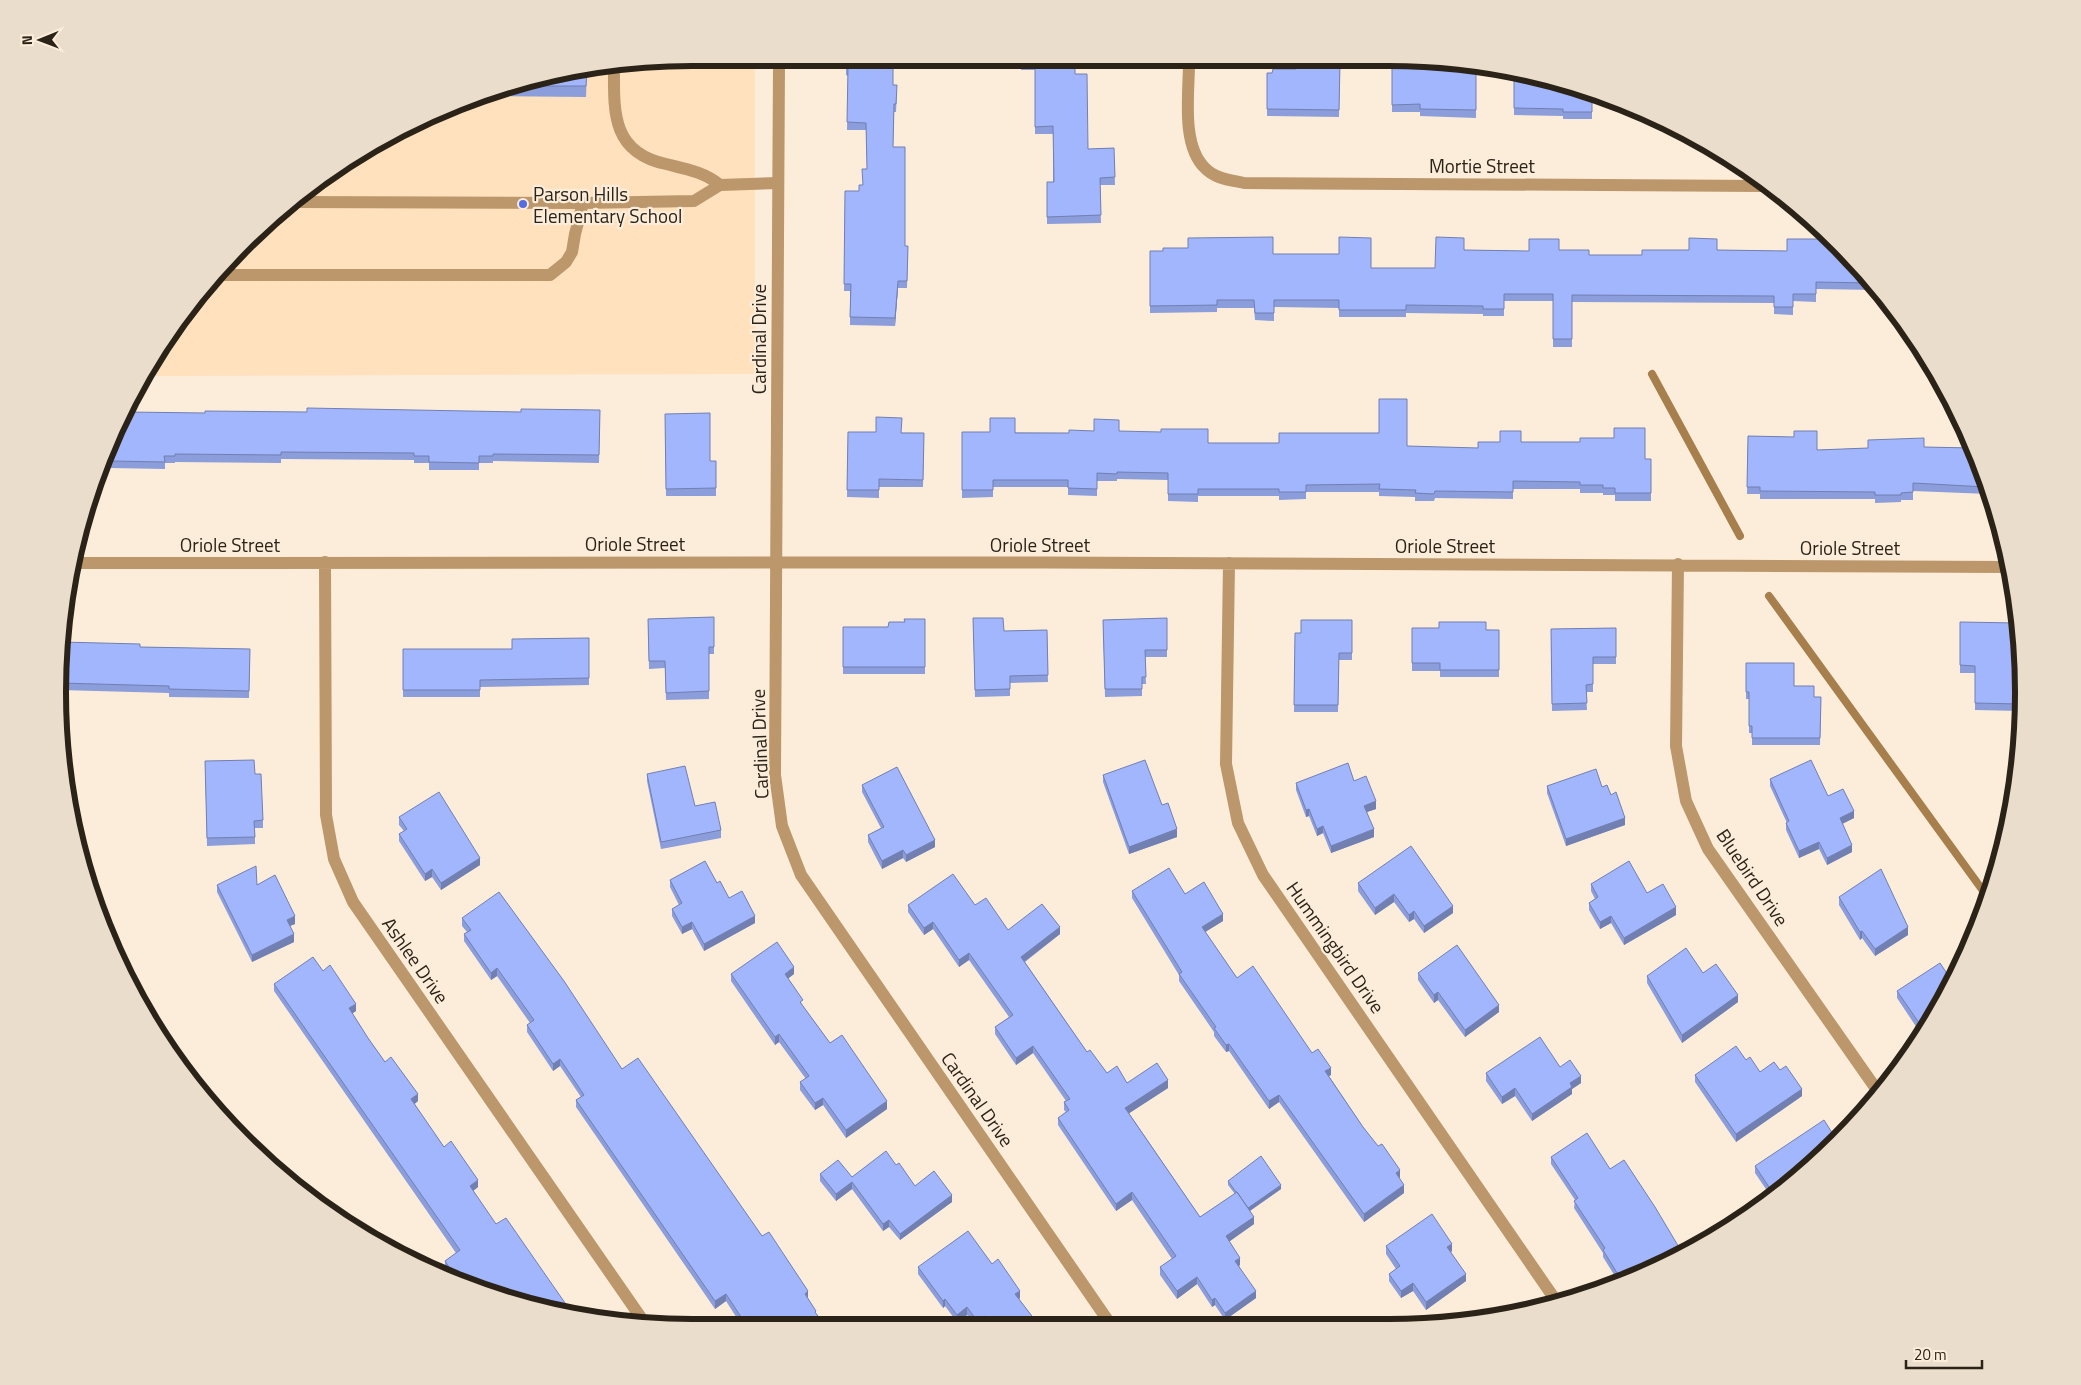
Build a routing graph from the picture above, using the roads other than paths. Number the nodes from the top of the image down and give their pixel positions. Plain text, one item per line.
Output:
1 (778, 66) edge
2 (1189, 66) edge
3 (614, 72) edge
4 (778, 184) junction
5 (720, 185) junction
6 (1756, 186) edge
7 (304, 202) edge
8 (583, 203) junction
9 (227, 275) edge
10 (325, 562) junction
11 (776, 562) junction
12 (80, 563) edge
13 (1229, 563) junction
14 (1678, 564) junction
15 (2002, 567) edge
16 (1874, 1087) edge
17 (1552, 1297) edge
18 (640, 1316) edge
19 (1108, 1319) edge

1 - 4 street, Cardinal Drive
2 - 6 street, Mortie Street
3 - 5 street
4 - 5 street
4 - 11 street, Cardinal Drive
5 - 8 street
7 - 8 street
8 - 9 street
10 - 11 street, Oriole Street
10 - 12 street, Oriole Street
10 - 18 street, Ashlee Drive
11 - 13 street, Oriole Street
11 - 19 street, Cardinal Drive
13 - 14 street, Oriole Street
13 - 17 street, Hummingbird Drive
14 - 15 street, Oriole Street
14 - 16 street, Bluebird Drive

